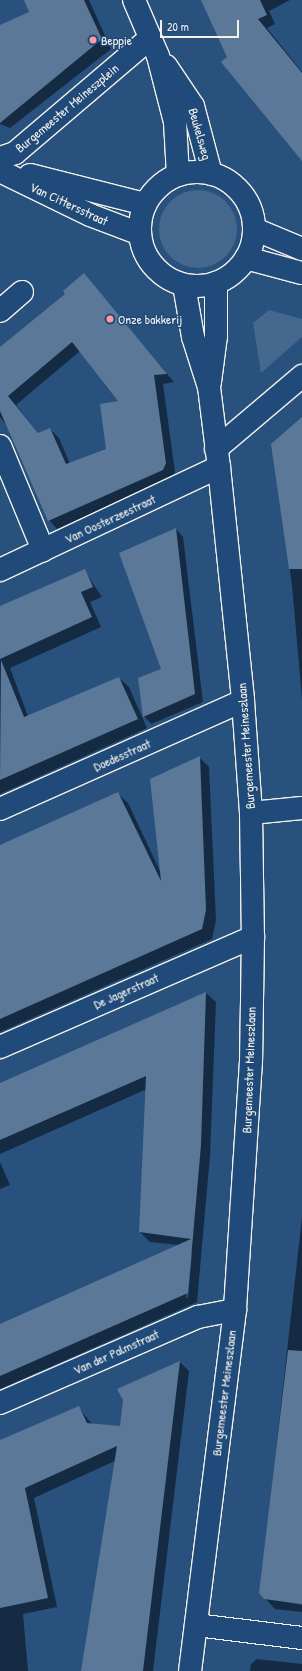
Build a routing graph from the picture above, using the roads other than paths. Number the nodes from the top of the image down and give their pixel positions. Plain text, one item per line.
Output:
1 (134, 0) edge
2 (154, 47) junction
3 (0, 158) edge
4 (0, 168) edge
5 (0, 171) edge
6 (211, 174) junction
7 (178, 175) junction
8 (145, 204) junction
9 (254, 229) junction
10 (140, 234) junction
11 (302, 248) edge
12 (246, 258) junction
13 (302, 273) edge
14 (216, 283) junction
15 (184, 285) junction
16 (22, 292) dead end
17 (0, 311) edge
18 (302, 376) edge
19 (209, 387) junction
20 (0, 446) edge
21 (217, 458) junction
22 (43, 550) junction
23 (0, 570) edge
24 (243, 701) junction
25 (302, 808) edge
26 (0, 809) edge
27 (251, 813) junction
28 (253, 937) junction
29 (0, 1047) edge
30 (235, 1310) junction
31 (0, 1404) edge
32 (196, 1625) junction
33 (302, 1638) edge
34 (190, 1671) edge

1 - 2 street, Beukelsweg
2 - 3 street, Burgemeester Meineszplein
2 - 6 street, Beukelsweg
2 - 7 street, Beukelsweg
4 - 8 street, Van Cittersstraat
5 - 10 street, Van Cittersstraat
6 - 7 street
6 - 9 street
7 - 8 street
8 - 10 street
9 - 11 street
9 - 12 street
10 - 15 street
12 - 13 street
12 - 14 street
14 - 15 street
14 - 19 street
15 - 19 street
16 - 17 street
18 - 21 street
19 - 21 street
20 - 22 street
21 - 22 street, Van Oosterzeestraat
21 - 24 street, Burgemeester Meineszlaan
22 - 23 street, Van Oosterzeestraat
24 - 26 street, Doedesstraat
24 - 27 street, Burgemeester Meineszlaan
25 - 27 street
27 - 28 street, Burgemeester Meineszlaan
28 - 29 street, De Jagerstraat
28 - 30 street, Burgemeester Meineszlaan
30 - 31 street, Van der Palmstraat
30 - 32 street, Burgemeester Meineszlaan
32 - 33 street
32 - 34 street, Burgemeester Meineszlaan

